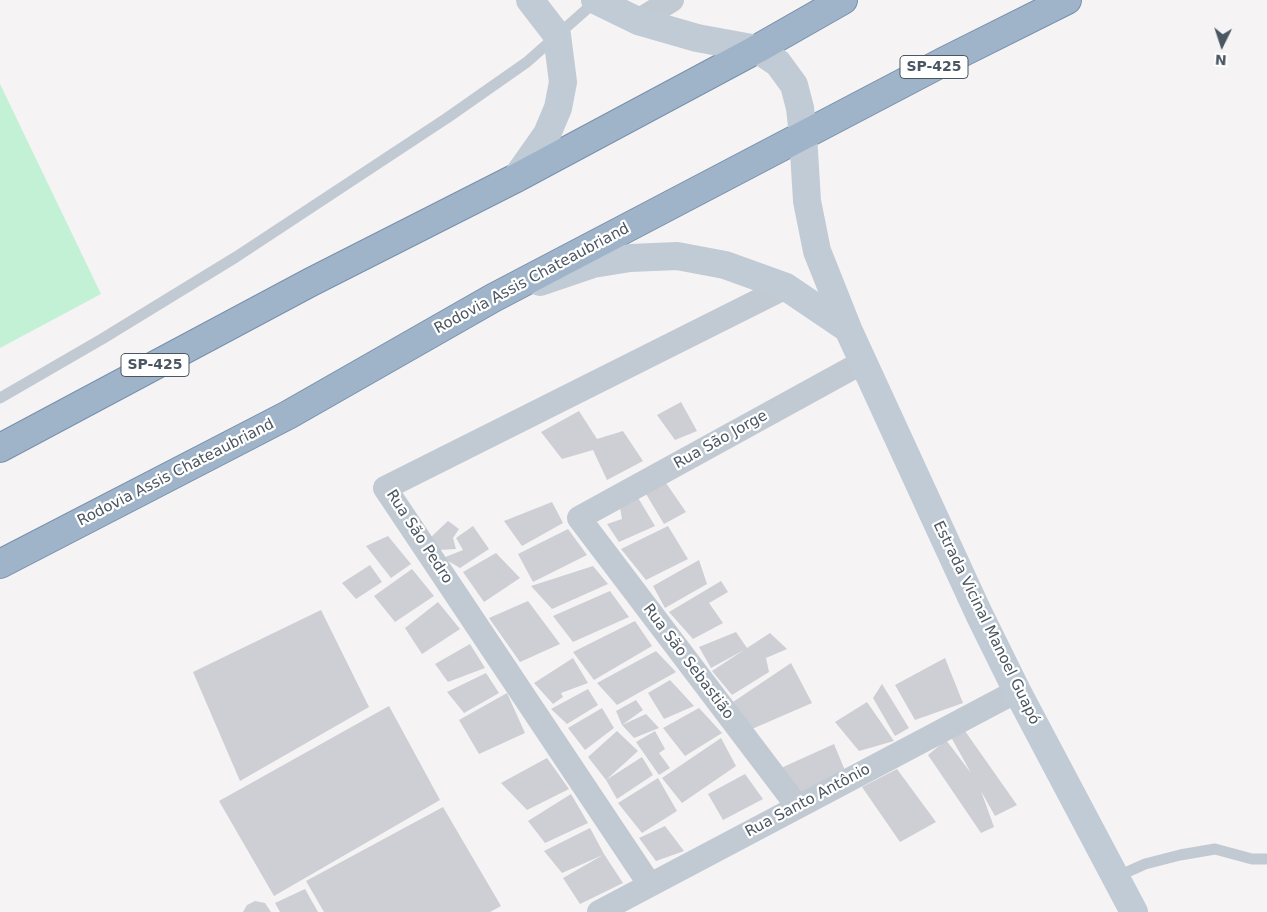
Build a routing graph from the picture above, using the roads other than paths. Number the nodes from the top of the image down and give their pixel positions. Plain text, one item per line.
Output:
1 (530, 0) edge
2 (596, 0) edge
3 (672, 0) edge
4 (843, 0) edge
5 (1067, 0) edge
6 (638, 21) junction
7 (557, 35) junction
8 (757, 49) junction
9 (803, 135) junction
10 (516, 178) junction
11 (786, 287) junction
12 (493, 298) junction
13 (848, 329) junction
14 (863, 362) junction
15 (0, 398) edge
16 (0, 448) edge
17 (579, 518) joint
18 (0, 564) edge
19 (1017, 691) junction
20 (798, 807) junction
21 (1267, 859) edge
22 (1116, 877) junction
23 (650, 885) junction
24 (599, 912) edge
25 (1134, 912) edge

1 - 7 main road
2 - 6 main road
2 - 7 lane
3 - 6 street
4 - 8 highway, SP-425
5 - 9 highway, Rodovia Assis Chateaubriand / SP-425
6 - 8 main road
7 - 10 main road
7 - 15 lane
8 - 9 main road, Estrada Vicinal Manoel Guapó
8 - 10 highway, SP-425
9 - 12 highway, Rodovia Assis Chateaubriand / SP-425
9 - 13 main road, Estrada Vicinal Manoel Guapó
10 - 16 highway, SP-425
11 - 12 main road
11 - 13 main road
11 - 23 street, Rua São Pedro
12 - 18 highway, Rodovia Assis Chateaubriand / SP-425
13 - 14 main road, Estrada Vicinal Manoel Guapó
14 - 17 street, Rua São Jorge
14 - 19 main road, Estrada Vicinal Manoel Guapó
17 - 20 street, Rua São Sebastião
19 - 20 street, Rua Santo Antônio
19 - 22 main road, Estrada Vicinal Manoel Guapó
20 - 23 street, Rua Santo Antônio
21 - 22 lane
22 - 25 main road, Estrada Vicinal Manoel Guapó
23 - 24 street, Rua Santo Antônio

